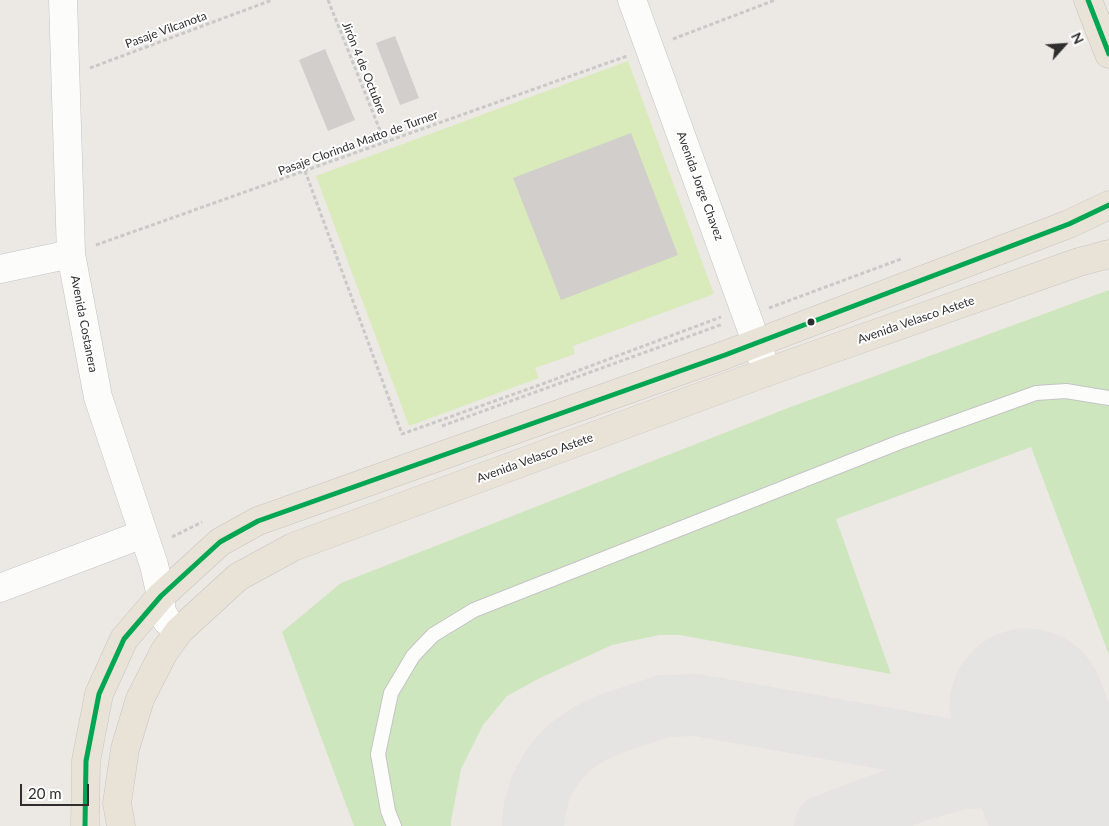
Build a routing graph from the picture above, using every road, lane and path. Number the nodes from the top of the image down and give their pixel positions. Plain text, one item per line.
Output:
1 (63, 0) edge
2 (272, 0) edge
3 (328, 0) edge
4 (632, 0) edge
5 (775, 0) edge
6 (1088, 0) edge
7 (650, 48) junction
8 (1109, 54) edge
9 (65, 77) junction
10 (384, 143) junction
11 (305, 171) junction
12 (1109, 205) edge
13 (71, 254) junction
14 (1109, 254) edge
15 (0, 269) edge
16 (744, 308) junction
17 (757, 343) junction
18 (767, 372) junction
19 (1109, 398) edge
20 (143, 534) junction
21 (1, 591) edge
22 (161, 596) junction
23 (179, 631) junction
24 (85, 826) edge
25 (121, 826) edge
26 (394, 826) edge

1 - 9 street, Avenida Costanera
2 - 9 path, Pasaje Vilcanota
3 - 10 path, Jirón 4 de Octubre
4 - 7 street, Avenida Jorge Chavez
5 - 7 path
6 - 8 highway
7 - 10 path, Pasaje Clorinda Matto de Turner
7 - 16 street, Avenida Jorge Chavez
9 - 13 street, Avenida Costanera
10 - 11 path, Pasaje Clorinda Matto de Turner
11 - 13 path, Pasaje Clorinda Matto de Turner
11 - 16 path
12 - 17 highway
13 - 15 street
13 - 20 street, Avenida Costanera
14 - 18 highway, Avenida Velasco Astete
16 - 17 street, Avenida Jorge Chavez
17 - 18 street, Avenida Jorge Chavez
17 - 22 highway
18 - 23 highway, Avenida Velasco Astete
19 - 26 lane
20 - 21 street
20 - 22 street, Avenida Costanera
22 - 23 street, Avenida Costanera
22 - 24 highway
23 - 25 highway, Avenida Velasco Astete

